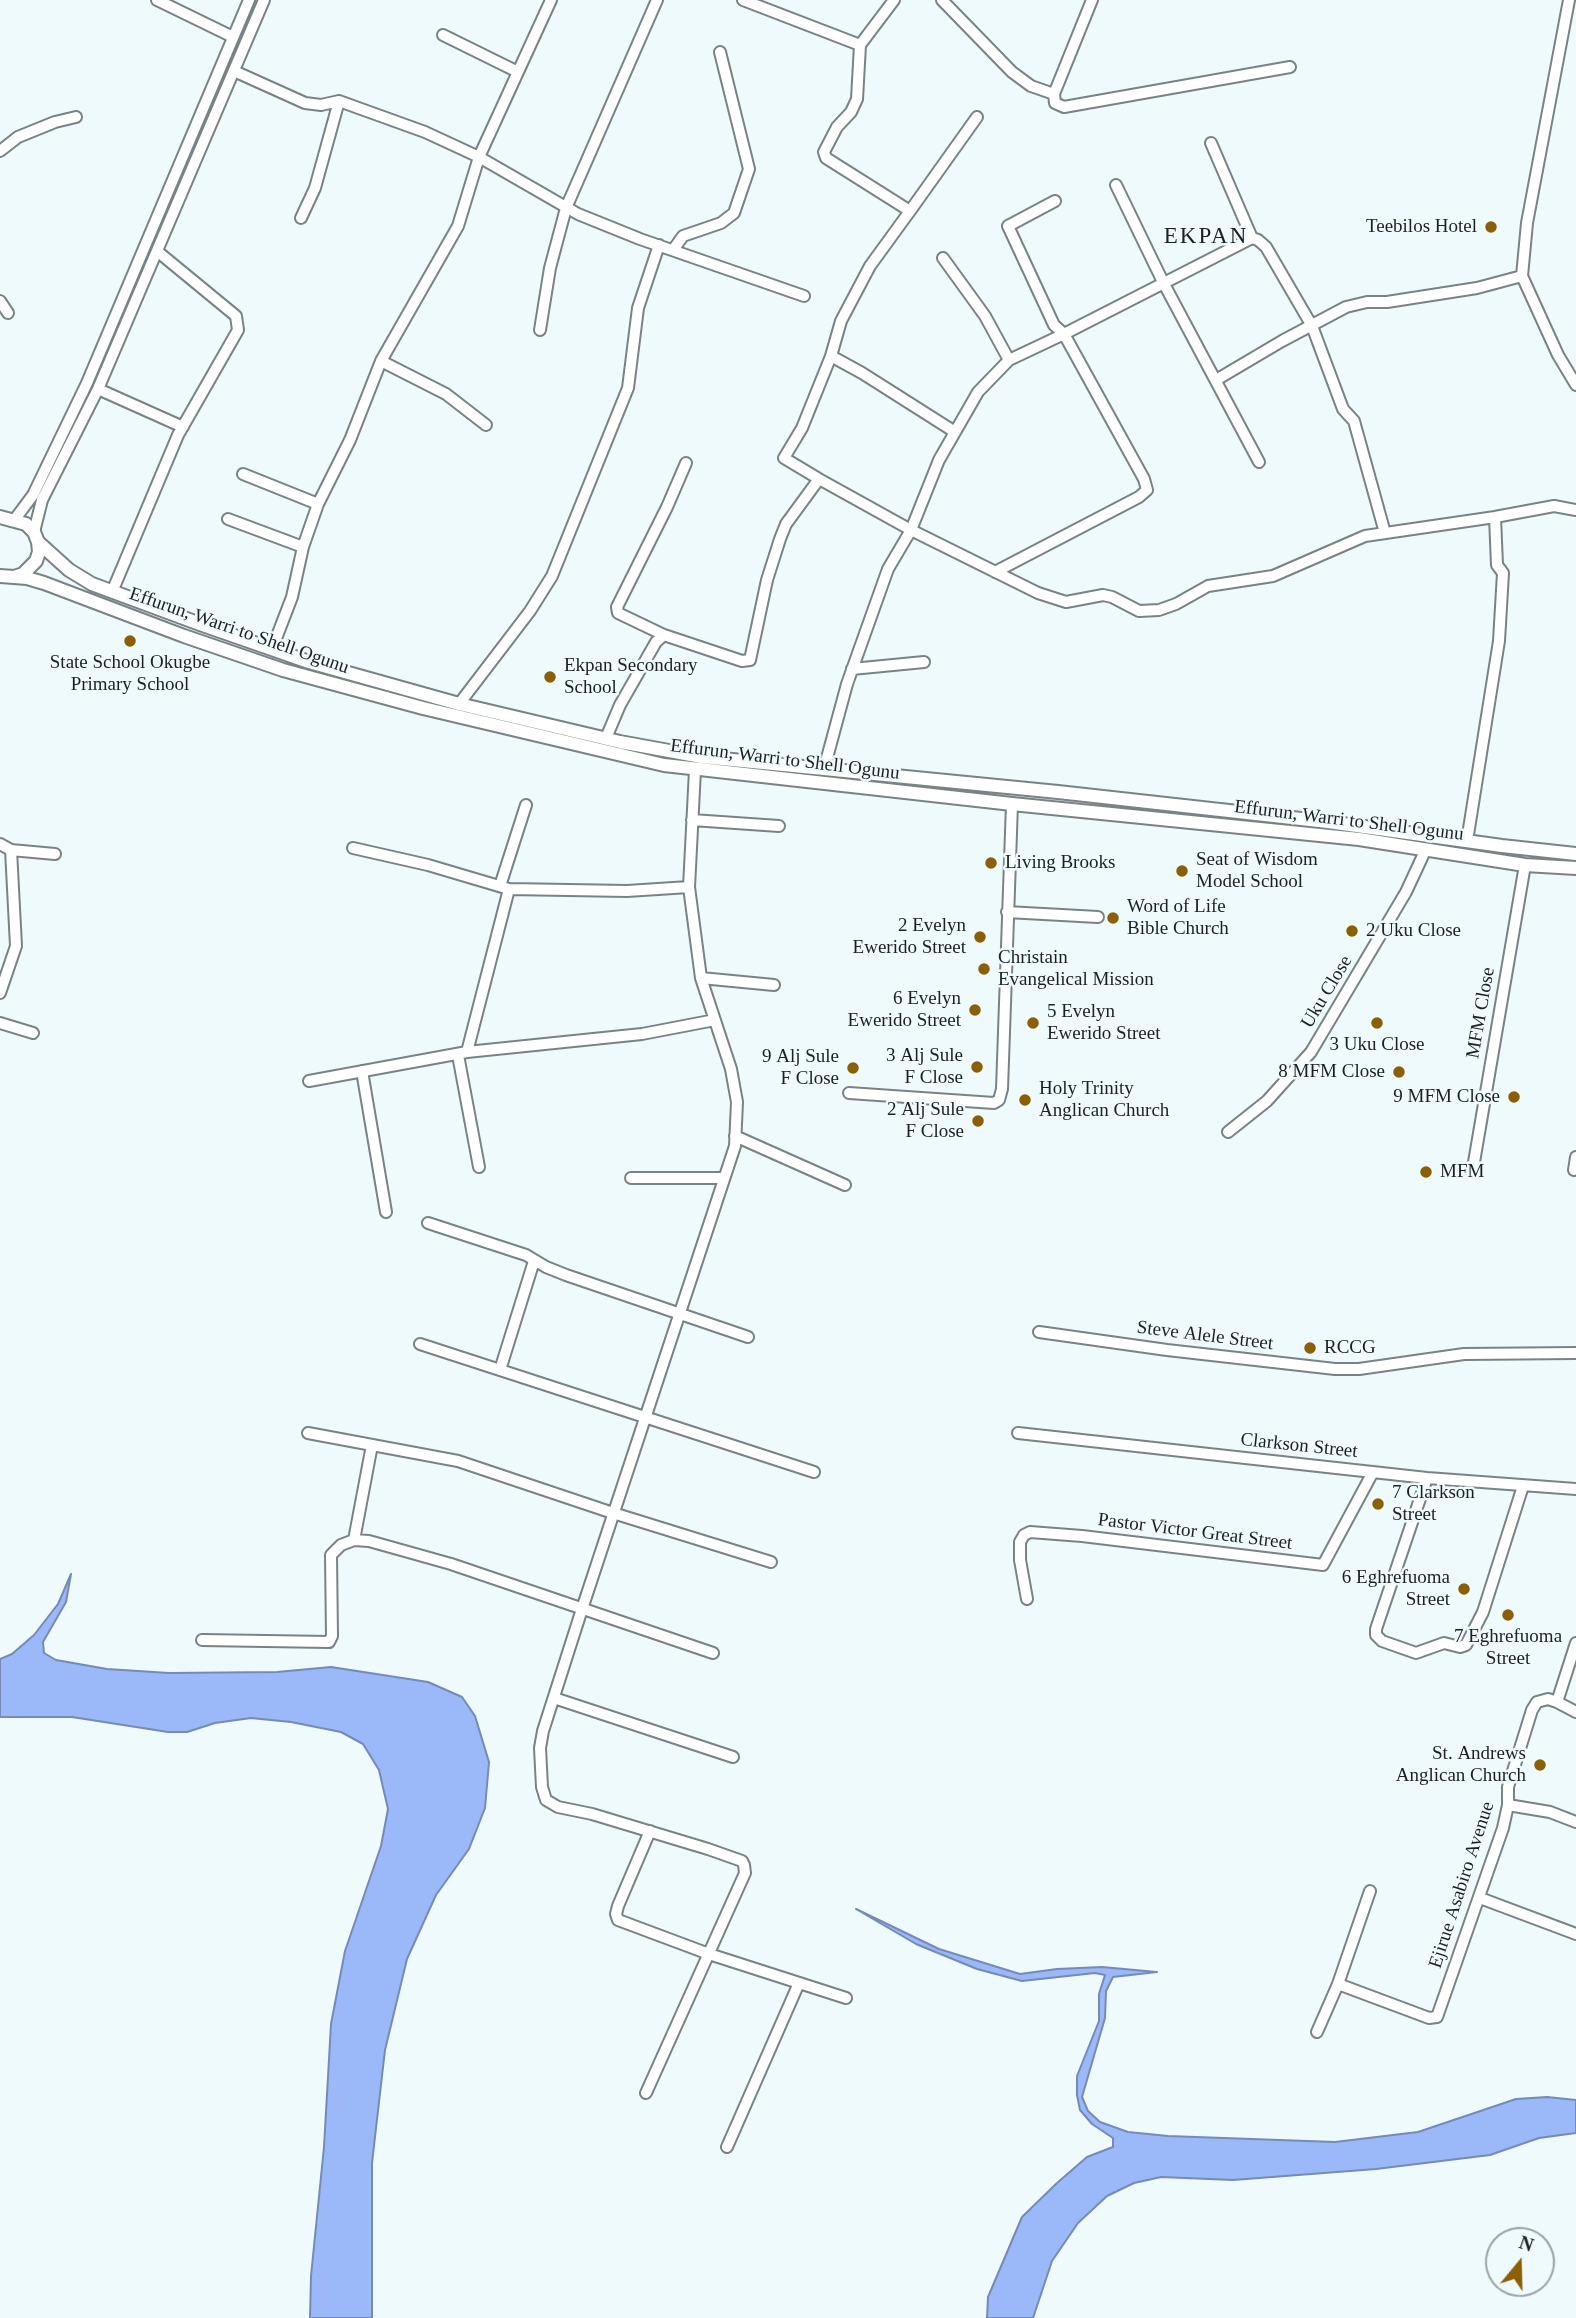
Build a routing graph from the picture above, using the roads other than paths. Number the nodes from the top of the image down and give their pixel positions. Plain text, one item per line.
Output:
1 (157, 0) edge
2 (249, 0) edge
3 (264, 0) edge
4 (551, 0) edge
5 (657, 0) edge
6 (743, 0) edge
7 (894, 0) edge
8 (942, 0) edge
9 (1092, 0) edge
10 (1569, 0) edge
11 (443, 35) dead end
12 (233, 37) junction
13 (860, 45) junction
14 (720, 52) dead end
15 (1290, 67) dead end
16 (234, 71) junction
17 (518, 72) junction
18 (1054, 94) junction
19 (339, 101) junction
20 (76, 117) dead end
21 (977, 117) dead end
22 (1211, 143) dead end
23 (0, 151) edge
24 (479, 156) junction
25 (1116, 186) dead end
26 (1055, 201) dead end
27 (566, 208) junction
28 (910, 211) junction
29 (301, 218) dead end
30 (1252, 238) junction
31 (659, 244) junction
32 (673, 250) junction
33 (157, 251) junction
34 (943, 258) dead end
35 (1522, 276) junction
36 (1163, 282) junction
37 (804, 296) dead end
38 (0, 301) edge
39 (8, 313) dead end
40 (1312, 326) junction
41 (540, 330) dead end
42 (1064, 334) junction
43 (831, 356) junction
44 (1009, 360) junction
45 (381, 361) junction
46 (1216, 380) junction
47 (1576, 384) edge
48 (98, 388) junction
49 (486, 425) dead end
50 (183, 427) junction
51 (956, 432) junction
52 (1259, 462) dead end
53 (686, 463) dead end
54 (243, 474) dead end
55 (819, 479) junction
56 (37, 498) junction
57 (318, 504) junction
58 (1576, 510) edge
59 (1495, 517) junction
60 (5, 519) edge
61 (228, 519) dead end
62 (911, 530) junction
63 (1385, 533) junction
64 (36, 537) junction
65 (303, 547) junction
66 (995, 572) junction
67 (5, 579) edge
68 (112, 592) junction
69 (664, 635) junction
70 (272, 649) junction
71 (925, 662) dead end
72 (852, 669) junction
73 (459, 704) junction
74 (606, 738) junction
75 (824, 768) junction
76 (695, 770) junction
77 (1058, 792) junction
78 (1012, 804) junction
79 (526, 805) dead end
80 (1057, 809) junction
81 (692, 820) junction
82 (779, 826) dead end
83 (1467, 841) junction
84 (0, 844) edge
85 (353, 848) dead end
86 (1426, 849) junction
87 (11, 850) junction
88 (55, 854) dead end
89 (1576, 854) edge
90 (1525, 865) junction
91 (1576, 868) edge
92 (504, 887) junction
93 (689, 887) junction
94 (1007, 912) junction
95 (1098, 917) dead end
96 (701, 978) junction
97 (774, 985) dead end
98 (0, 993) edge
99 (715, 1020) junction
100 (0, 1023) edge
101 (33, 1033) dead end
102 (462, 1053) junction
103 (362, 1071) junction
104 (309, 1081) dead end
105 (849, 1093) dead end
106 (1228, 1132) dead end
107 (735, 1136) junction
108 (1576, 1157) edge
109 (480, 1167) dead end
110 (1473, 1168) dead end
111 (1574, 1170) dead end
112 (631, 1178) dead end
113 (724, 1178) junction
114 (845, 1185) dead end
115 (386, 1212) dead end
116 (428, 1223) dead end
117 (534, 1261) junction
118 (680, 1313) junction
119 (1039, 1332) dead end
120 (748, 1337) dead end
121 (420, 1344) dead end
122 (1576, 1353) edge
123 (500, 1370) junction
124 (645, 1418) junction
125 (308, 1433) dead end
126 (1018, 1433) dead end
127 (372, 1445) junction
128 (814, 1472) dead end
129 (1373, 1472) junction
130 (1427, 1478) junction
131 (1523, 1486) junction
132 (1576, 1489) edge
133 (613, 1513) junction
134 (354, 1540) junction
135 (771, 1562) dead end
136 (1027, 1599) dead end
137 (582, 1609) junction
138 (202, 1640) dead end
139 (1576, 1643) edge
140 (713, 1653) dead end
141 (554, 1698) junction
142 (1557, 1702) junction
143 (1576, 1712) edge
144 (733, 1757) dead end
145 (1508, 1805) junction
146 (1576, 1822) edge
147 (650, 1831) junction
148 (1370, 1891) dead end
149 (1480, 1898) junction
150 (1576, 1934) edge
151 (709, 1954) junction
152 (799, 1983) junction
153 (1338, 1984) junction
154 (846, 1998) dead end
155 (1317, 2032) dead end
156 (646, 2093) dead end
157 (727, 2147) dead end

1 - 12 street
2 - 12 street
3 - 16 street
4 - 17 street
5 - 27 street
6 - 13 street
7 - 13 street
8 - 18 street
9 - 18 street
10 - 35 street
11 - 17 street
12 - 56 street
13 - 28 street
14 - 32 street
15 - 18 street
16 - 19 street
16 - 33 street
17 - 24 street
19 - 24 street
19 - 29 street
20 - 23 street
21 - 28 street
22 - 30 street
24 - 27 street
24 - 45 street
25 - 36 street
26 - 42 street
27 - 31 street
27 - 41 street
28 - 43 street
30 - 36 street
30 - 40 street
31 - 32 street
31 - 73 street
32 - 37 street
33 - 48 street
33 - 50 street
34 - 44 street
35 - 40 street
35 - 47 street
36 - 42 street
36 - 46 street
38 - 39 street
40 - 46 street
40 - 63 street
42 - 44 street
42 - 66 street
43 - 51 street
43 - 55 street
44 - 51 street
45 - 49 street
45 - 57 street
46 - 52 street
48 - 50 street
48 - 56 street
50 - 68 street
51 - 62 street
53 - 69 street
54 - 57 street
55 - 62 street
55 - 69 street
56 - 60 street
56 - 64 street
57 - 65 street
58 - 59 street
59 - 63 street
59 - 83 street
60 - 64 main road, Effurun, Warri to Shell Ogunu
61 - 65 street
62 - 66 street
62 - 72 street
63 - 66 street
64 - 67 main road
64 - 68 main road, Effurun, Warri to Shell Ogunu
65 - 70 street
67 - 76 main road, Effurun, Warri to Shell Ogunu
68 - 70 main road, Effurun, Warri to Shell Ogunu
69 - 74 street
70 - 73 main road, Effurun, Warri to Shell Ogunu
71 - 72 street
72 - 75 street
73 - 74 main road, Effurun, Warri to Shell Ogunu
74 - 75 main road, Effurun, Warri to Shell Ogunu
75 - 77 main road, Effurun, Warri to Shell Ogunu
76 - 78 main road, Effurun, Warri to Shell Ogunu
76 - 81 street
77 - 80 main road
77 - 83 main road, Effurun, Warri to Shell Ogunu
78 - 80 main road, Effurun, Warri to Shell Ogunu
78 - 94 street
79 - 92 street
80 - 86 main road, Effurun, Warri to Shell Ogunu
81 - 82 street
81 - 93 street
83 - 89 main road, Effurun, Warri to Shell Ogunu
84 - 87 street
85 - 92 street
86 - 90 main road, Effurun, Warri to Shell Ogunu
86 - 106 street, Uku Close
87 - 88 street
87 - 98 street
90 - 91 main road, Effurun, Warri to Shell Ogunu
90 - 110 street, MFM Close
92 - 93 street
92 - 102 street
93 - 96 street
94 - 95 street
94 - 105 street
96 - 97 street
96 - 99 street
99 - 102 street
99 - 107 street
100 - 101 street
102 - 103 street
102 - 109 street
103 - 104 street
103 - 115 street
107 - 113 street
107 - 114 street
108 - 111 street
112 - 113 street
113 - 118 street
116 - 117 street
117 - 118 street
117 - 123 street
118 - 120 street
118 - 124 street
119 - 122 street, Steve Alele Street
121 - 123 street
123 - 124 street
124 - 128 street
124 - 133 street
125 - 127 street
126 - 129 street, Clarkson Street
127 - 133 street
127 - 134 street
129 - 130 street, Clarkson Street
129 - 136 street, Pastor Victor Great Street
130 - 131 street, Clarkson Street
130 - 131 street
131 - 132 street, Clarkson Street
133 - 135 street
133 - 137 street
134 - 137 street
134 - 138 street
137 - 140 street
137 - 141 street
139 - 142 street
141 - 144 street
141 - 147 street
142 - 143 street
142 - 145 street, Ejirue Asabiro Avenue
145 - 146 street
145 - 149 street, Ejirue Asabiro Avenue
147 - 151 street
147 - 151 street
148 - 153 street
149 - 150 street
149 - 153 street, Ejirue Asabiro Avenue
151 - 152 street
151 - 156 street
152 - 154 street
152 - 157 street
153 - 155 street

